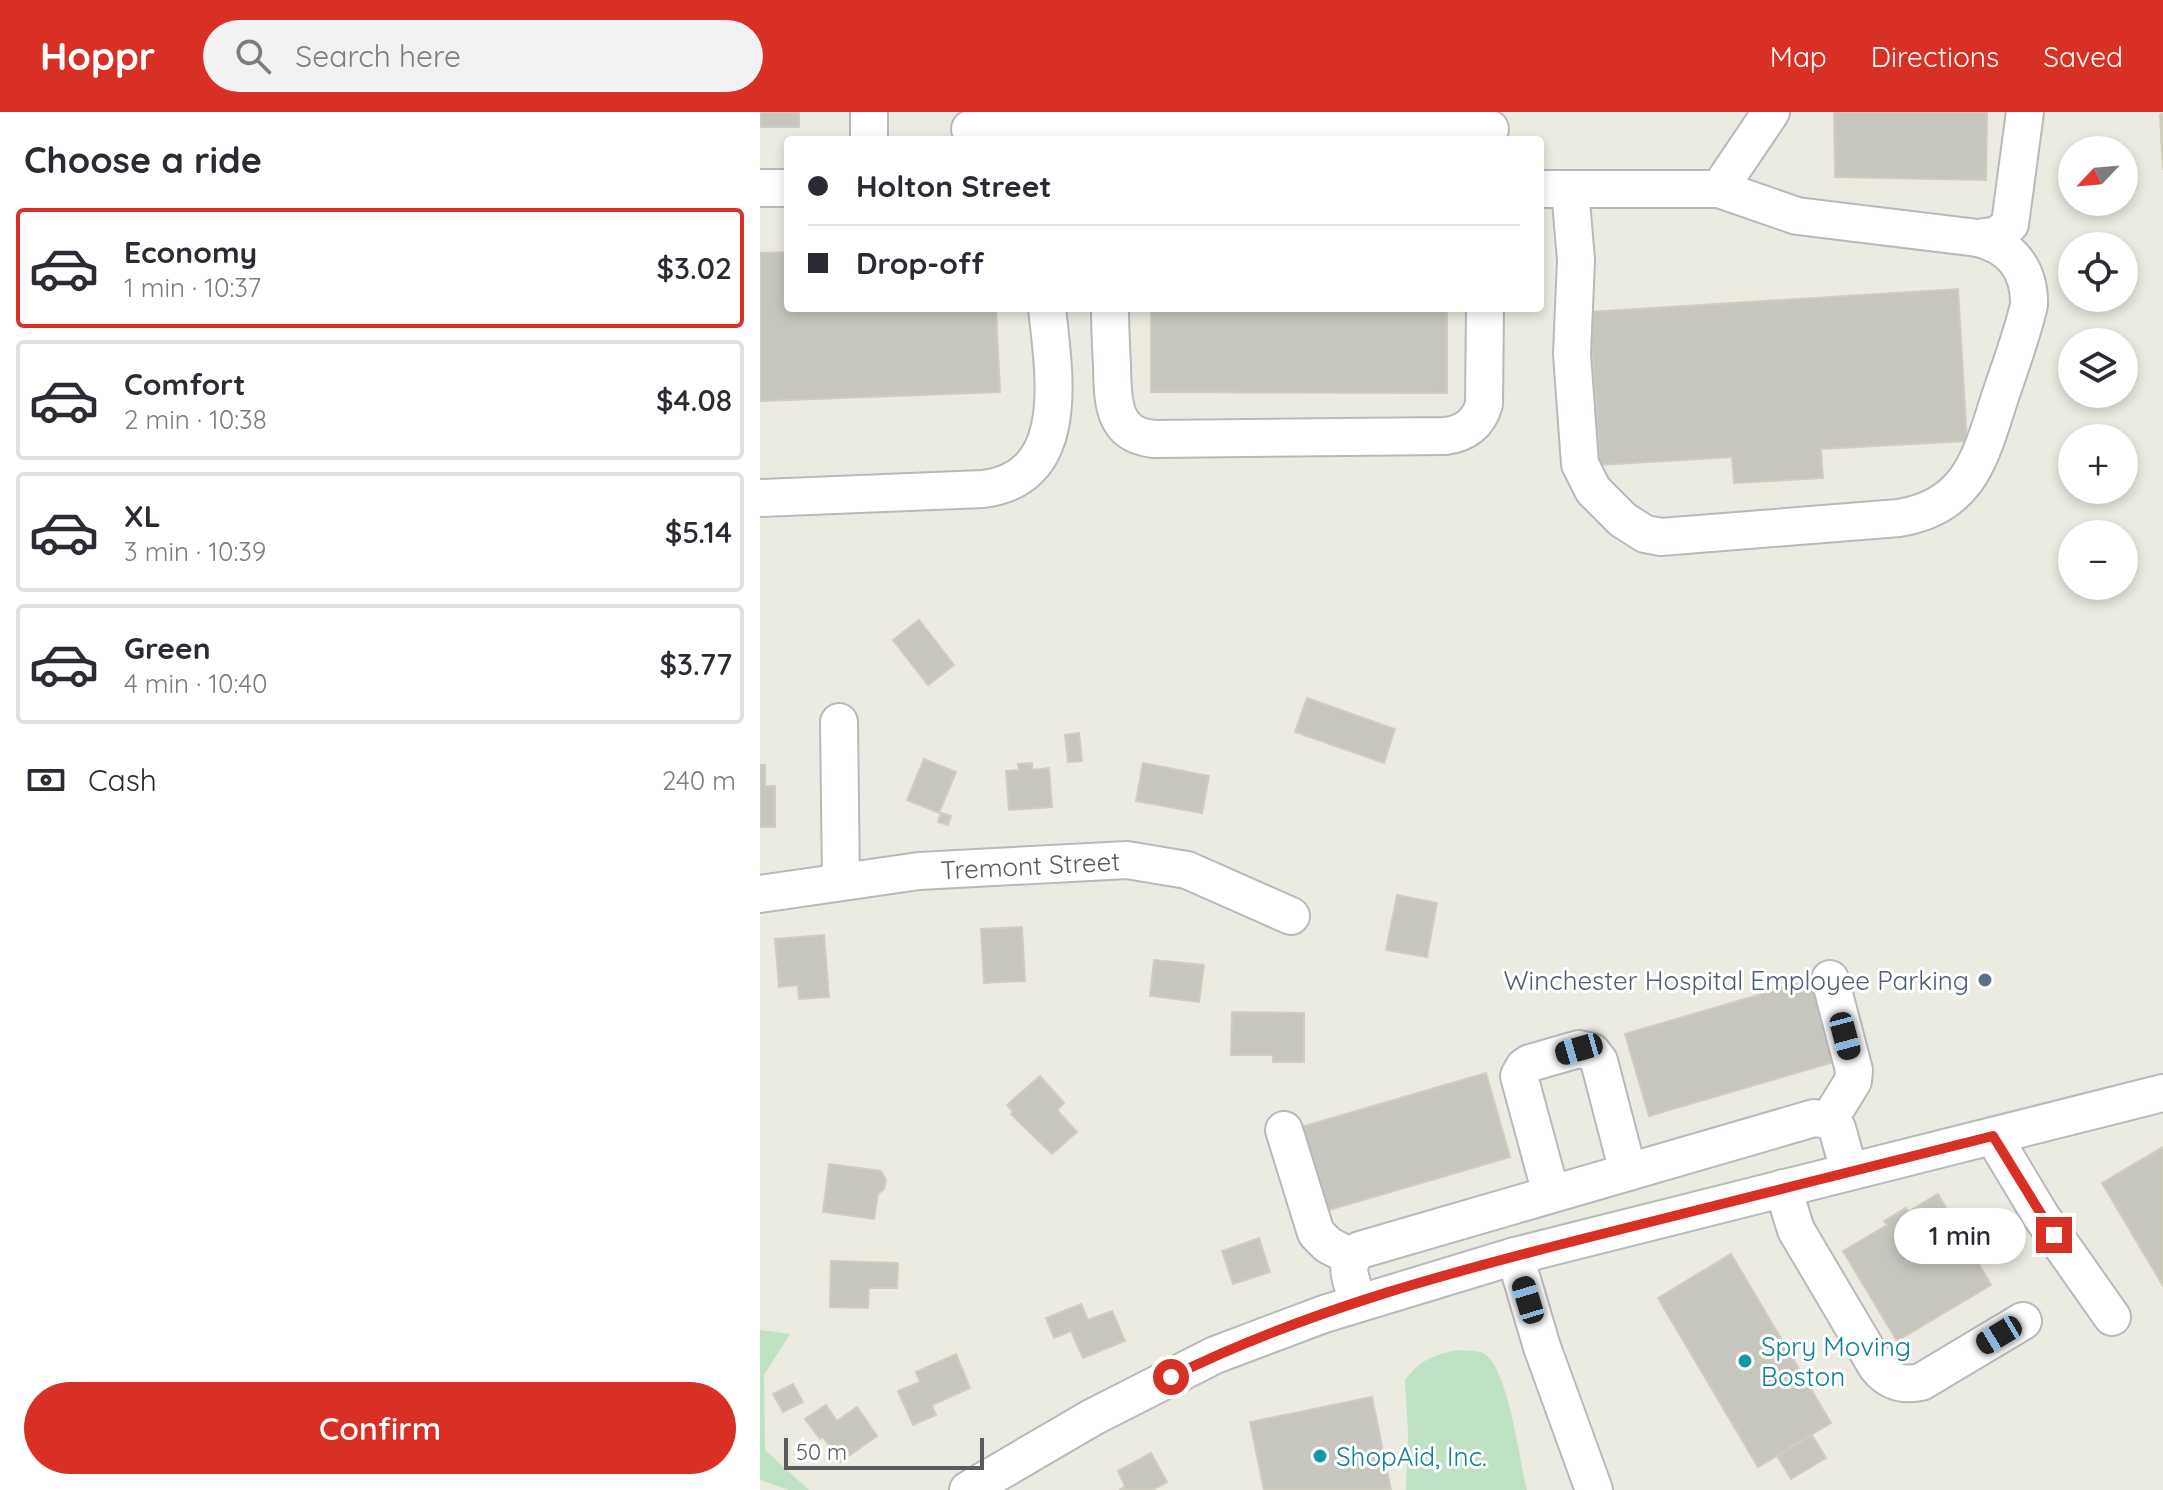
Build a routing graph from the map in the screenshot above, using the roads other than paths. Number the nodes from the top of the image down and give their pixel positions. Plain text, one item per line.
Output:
1 (869, 112) edge
2 (1771, 112) edge
3 (2025, 112) edge
4 (970, 127) edge
5 (1490, 127) edge
6 (869, 136) edge
7 (760, 188) edge
8 (784, 188) edge
9 (1555, 189) edge
10 (1719, 189) junction
11 (1978, 238) junction
12 (1047, 312) edge
13 (1110, 312) edge
14 (1485, 312) edge
15 (760, 498) edge
16 (839, 722) dead end
17 (841, 881) junction
18 (760, 894) edge
19 (1291, 916) dead end
20 (1830, 979) dead end
21 (2163, 1093) edge
22 (1829, 1120) junction
23 (1284, 1130) dead end
24 (1993, 1136) junction
25 (1849, 1171) junction
26 (1628, 1172) junction
27 (1591, 1182) junction
28 (1783, 1188) junction
29 (1536, 1198) junction
30 (1605, 1233) junction
31 (1524, 1253) junction
32 (1351, 1257) junction
33 (1359, 1303) junction
34 (2112, 1317) dead end
35 (2023, 1321) dead end
36 (968, 1490) edge
37 (1594, 1490) edge

1 - 6 street
2 - 10 street
3 - 11 street
4 - 5 street
7 - 8 street
9 - 10 street
9 - 11 street
10 - 11 street
12 - 15 street
13 - 14 street
16 - 17 street
17 - 18 street, Tremont Street
17 - 19 street, Tremont Street
20 - 22 street
21 - 24 street
22 - 25 street
22 - 26 street
23 - 32 street
24 - 25 street
24 - 34 street
25 - 28 street
26 - 27 street
26 - 29 street
27 - 29 street
27 - 30 street
28 - 30 street
28 - 35 street
29 - 31 street
29 - 32 street
30 - 31 street
31 - 33 street
31 - 37 street
32 - 33 street
33 - 36 street

